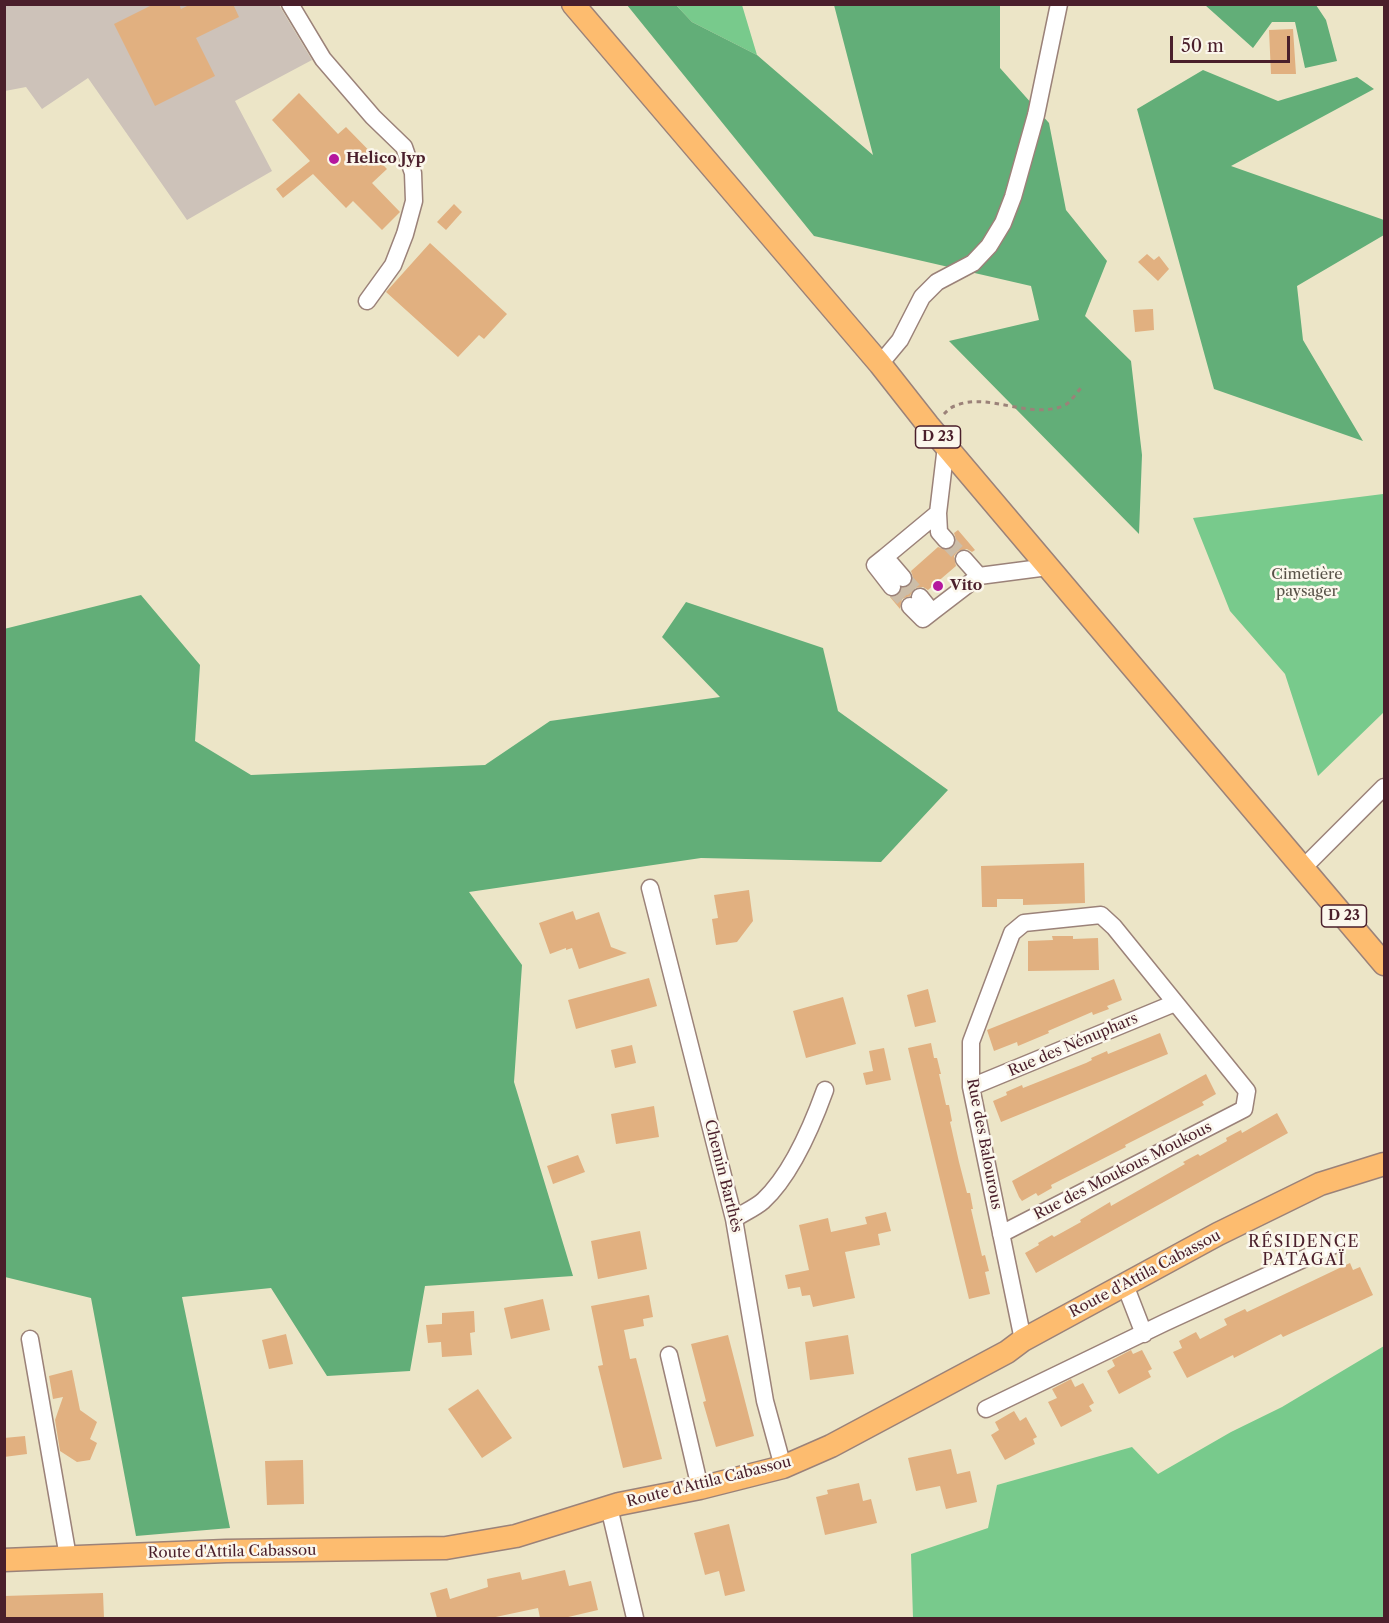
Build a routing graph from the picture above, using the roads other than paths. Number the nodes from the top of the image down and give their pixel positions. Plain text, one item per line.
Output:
1 (290, 4) edge
2 (573, 4) edge
3 (1059, 4) edge
4 (367, 301) dead end
5 (880, 364) junction
6 (946, 446) junction
7 (938, 513) junction
8 (946, 540) tunnel mouth
9 (964, 559) tunnel mouth
10 (1047, 567) junction
11 (979, 576) junction
12 (898, 582) tunnel mouth
13 (915, 601) tunnel mouth
14 (1384, 787) edge
15 (1303, 868) junction
16 (650, 888) dead end
17 (1384, 964) edge
18 (1175, 1002) junction
19 (971, 1087) junction
20 (825, 1090) dead end
21 (1244, 1109) joint
22 (1384, 1164) edge
23 (734, 1219) junction
24 (1001, 1234) junction
25 (1336, 1244) dead end
26 (1125, 1285) junction
27 (1144, 1334) junction
28 (30, 1339) dead end
29 (1023, 1340) junction
30 (669, 1355) dead end
31 (986, 1409) dead end
32 (783, 1467) junction
33 (700, 1488) junction
34 (609, 1508) junction
35 (68, 1557) junction
36 (5, 1559) edge
37 (635, 1618) edge

1 - 4 street
2 - 5 main road, D 23
3 - 5 street
5 - 6 main road, D 23
6 - 7 street
6 - 10 main road, D 23
7 - 8 street
7 - 12 street
9 - 11 street
10 - 11 street
10 - 15 main road, D 23
11 - 13 street
14 - 15 street
15 - 17 main road, D 23
16 - 23 street, Chemin Barthès
18 - 19 street, Rue des Nénuphars
18 - 19 street, Rue des Balourous
18 - 21 street, Rue des Balourous
19 - 24 street, Rue des Balourous
20 - 23 street
21 - 24 street, Rue des Moukous Moukous
22 - 26 main road, Route d'Attila Cabassou
23 - 32 street, Chemin Barthès
24 - 29 street, Rue des Balourous
25 - 27 street
26 - 27 street
26 - 29 main road, Route d'Attila Cabassou
27 - 31 street
28 - 35 street
29 - 32 main road, Route d'Attila Cabassou
30 - 33 street
32 - 33 main road, Route d'Attila Cabassou
33 - 34 main road, Route d'Attila Cabassou
34 - 35 main road, Route d'Attila Cabassou
34 - 37 street
35 - 36 main road, Route d'Attila Cabassou

